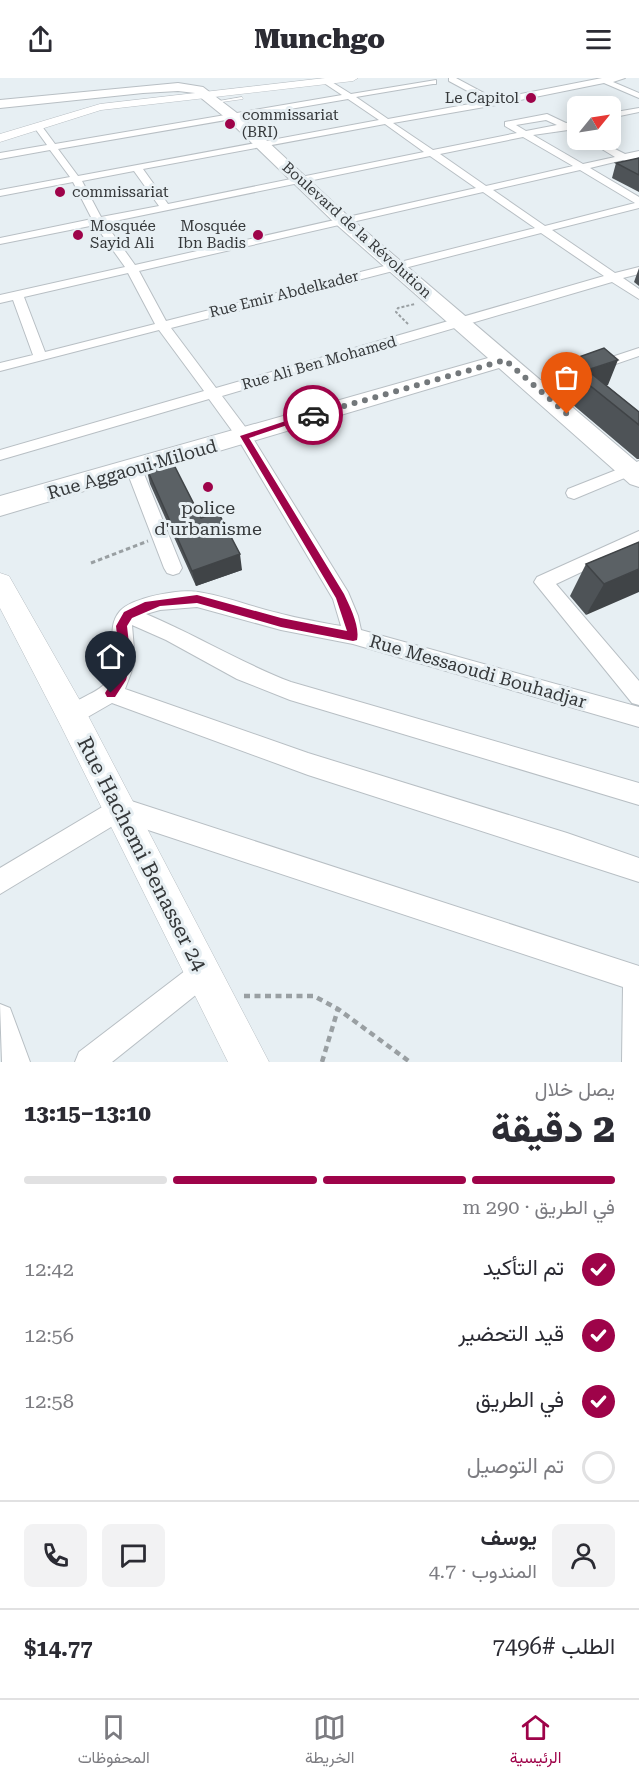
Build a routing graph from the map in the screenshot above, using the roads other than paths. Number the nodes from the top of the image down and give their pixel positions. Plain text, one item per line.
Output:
1 (352, 78) edge
2 (454, 78) edge
3 (621, 78) edge
4 (429, 80) edge
5 (602, 80) edge
6 (327, 81) junction
7 (351, 96) junction
8 (639, 96) edge
9 (210, 98) junction
10 (242, 98) dead end
11 (493, 101) junction
12 (0, 104) edge
13 (639, 110) edge
14 (621, 114) edge
15 (232, 116) junction
16 (527, 120) junction
17 (387, 122) junction
18 (566, 126) joint
19 (38, 127) junction
20 (522, 135) junction
21 (0, 138) edge
22 (261, 144) junction
23 (52, 147) junction
24 (609, 150) edge
25 (430, 153) junction
26 (639, 154) edge
27 (0, 156) edge
28 (624, 158) junction
29 (639, 165) edge
30 (580, 167) junction
31 (137, 168) junction
32 (76, 179) junction
33 (296, 179) junction
34 (484, 189) junction
35 (0, 193) edge
36 (639, 203) edge
37 (164, 206) junction
38 (98, 220) junction
39 (343, 221) junction
40 (542, 229) junction
41 (0, 241) edge
42 (394, 266) junction
43 (132, 269) junction
44 (639, 270) edge
45 (614, 278) junction
46 (16, 295) junction
47 (639, 295) edge
48 (0, 299) edge
49 (460, 322) junction
50 (162, 325) junction
51 (639, 352) edge
52 (40, 356) junction
53 (505, 360) junction
54 (0, 367) edge
55 (535, 387) junction
56 (212, 393) junction
57 (244, 436) junction
58 (0, 455) edge
59 (134, 469) junction
60 (636, 471) edge
61 (574, 492) dead end
62 (0, 506) edge
63 (639, 538) edge
64 (173, 568) dead end
65 (0, 583) edge
66 (128, 615) junction
67 (353, 636) junction
68 (111, 693) junction
69 (639, 696) edge
70 (72, 716) junction
71 (639, 717) edge
72 (639, 794) edge
73 (119, 809) junction
74 (639, 870) edge
75 (0, 882) edge
76 (637, 978) edge
77 (209, 984) junction
78 (2, 1031) edge
79 (16, 1062) edge
80 (89, 1062) edge
81 (249, 1062) edge
82 (636, 1062) edge

1 - 6 main road
2 - 4 street
2 - 11 street
3 - 5 street
4 - 7 street
5 - 8 street
5 - 11 street
6 - 7 street
6 - 9 main road
7 - 15 street
7 - 17 street
9 - 10 lane
9 - 12 main road, Boulevard de la Révolution
9 - 15 main road, Boulevard de la Révolution
9 - 19 main road
11 - 16 street
11 - 17 street
13 - 14 street
15 - 22 main road, Boulevard de la Révolution
15 - 23 street
16 - 18 street
16 - 20 street
17 - 22 street
17 - 25 street
18 - 20 street
19 - 21 main road
19 - 23 street
20 - 25 street
20 - 30 street
22 - 31 street
22 - 33 main road, Boulevard de la Révolution
23 - 27 street
23 - 32 street
24 - 28 street
25 - 33 street
25 - 34 street
26 - 28 street
28 - 29 street
28 - 30 street
30 - 34 street
30 - 36 street
31 - 32 street
31 - 37 street
32 - 35 street
32 - 38 street
33 - 37 street
33 - 39 main road, Boulevard de la Révolution
34 - 39 street
34 - 40 street
36 - 40 street, Rue Emir Abdelkader
37 - 38 street
38 - 41 street
38 - 43 street
39 - 42 main road, Boulevard de la Révolution
39 - 43 street
40 - 42 street, Rue Emir Abdelkader
40 - 45 street
42 - 49 main road, Boulevard de la Révolution
42 - 50 street, Rue Emir Abdelkader
43 - 46 street
43 - 50 street
44 - 45 street, Rue Ali Ben Mohamed
45 - 47 street
45 - 49 street, Rue Ali Ben Mohamed
46 - 48 street
46 - 52 street
49 - 53 main road, Boulevard de la Révolution
49 - 56 street, Rue Ali Ben Mohamed
50 - 52 street, Rue Emir Abdelkader
50 - 56 street
51 - 55 street
52 - 54 street, Rue Emir Abdelkader
53 - 55 main road, Boulevard de la Révolution
53 - 57 main road, Rue Aggaoui Miloud
55 - 60 main road, Boulevard de la Révolution
56 - 57 street
56 - 58 street, Rue Ali Ben Mohamed
57 - 59 main road, Rue Aggaoui Miloud
57 - 67 street
59 - 62 main road, Rue Aggaoui Miloud
59 - 64 street
60 - 61 street
63 - 69 street
65 - 70 main road, Rue Hachemi Benasser 24
66 - 67 street, Rue Messaoudi Bouhadjar
66 - 68 street
66 - 72 street
67 - 71 street, Rue Messaoudi Bouhadjar
68 - 70 street
68 - 74 street
70 - 73 main road, Rue Hachemi Benasser 24
73 - 75 street
73 - 76 street
73 - 77 main road, Rue Hachemi Benasser 24
76 - 82 street
77 - 80 street
77 - 81 main road, Rue Hachemi Benasser 24
78 - 79 street

